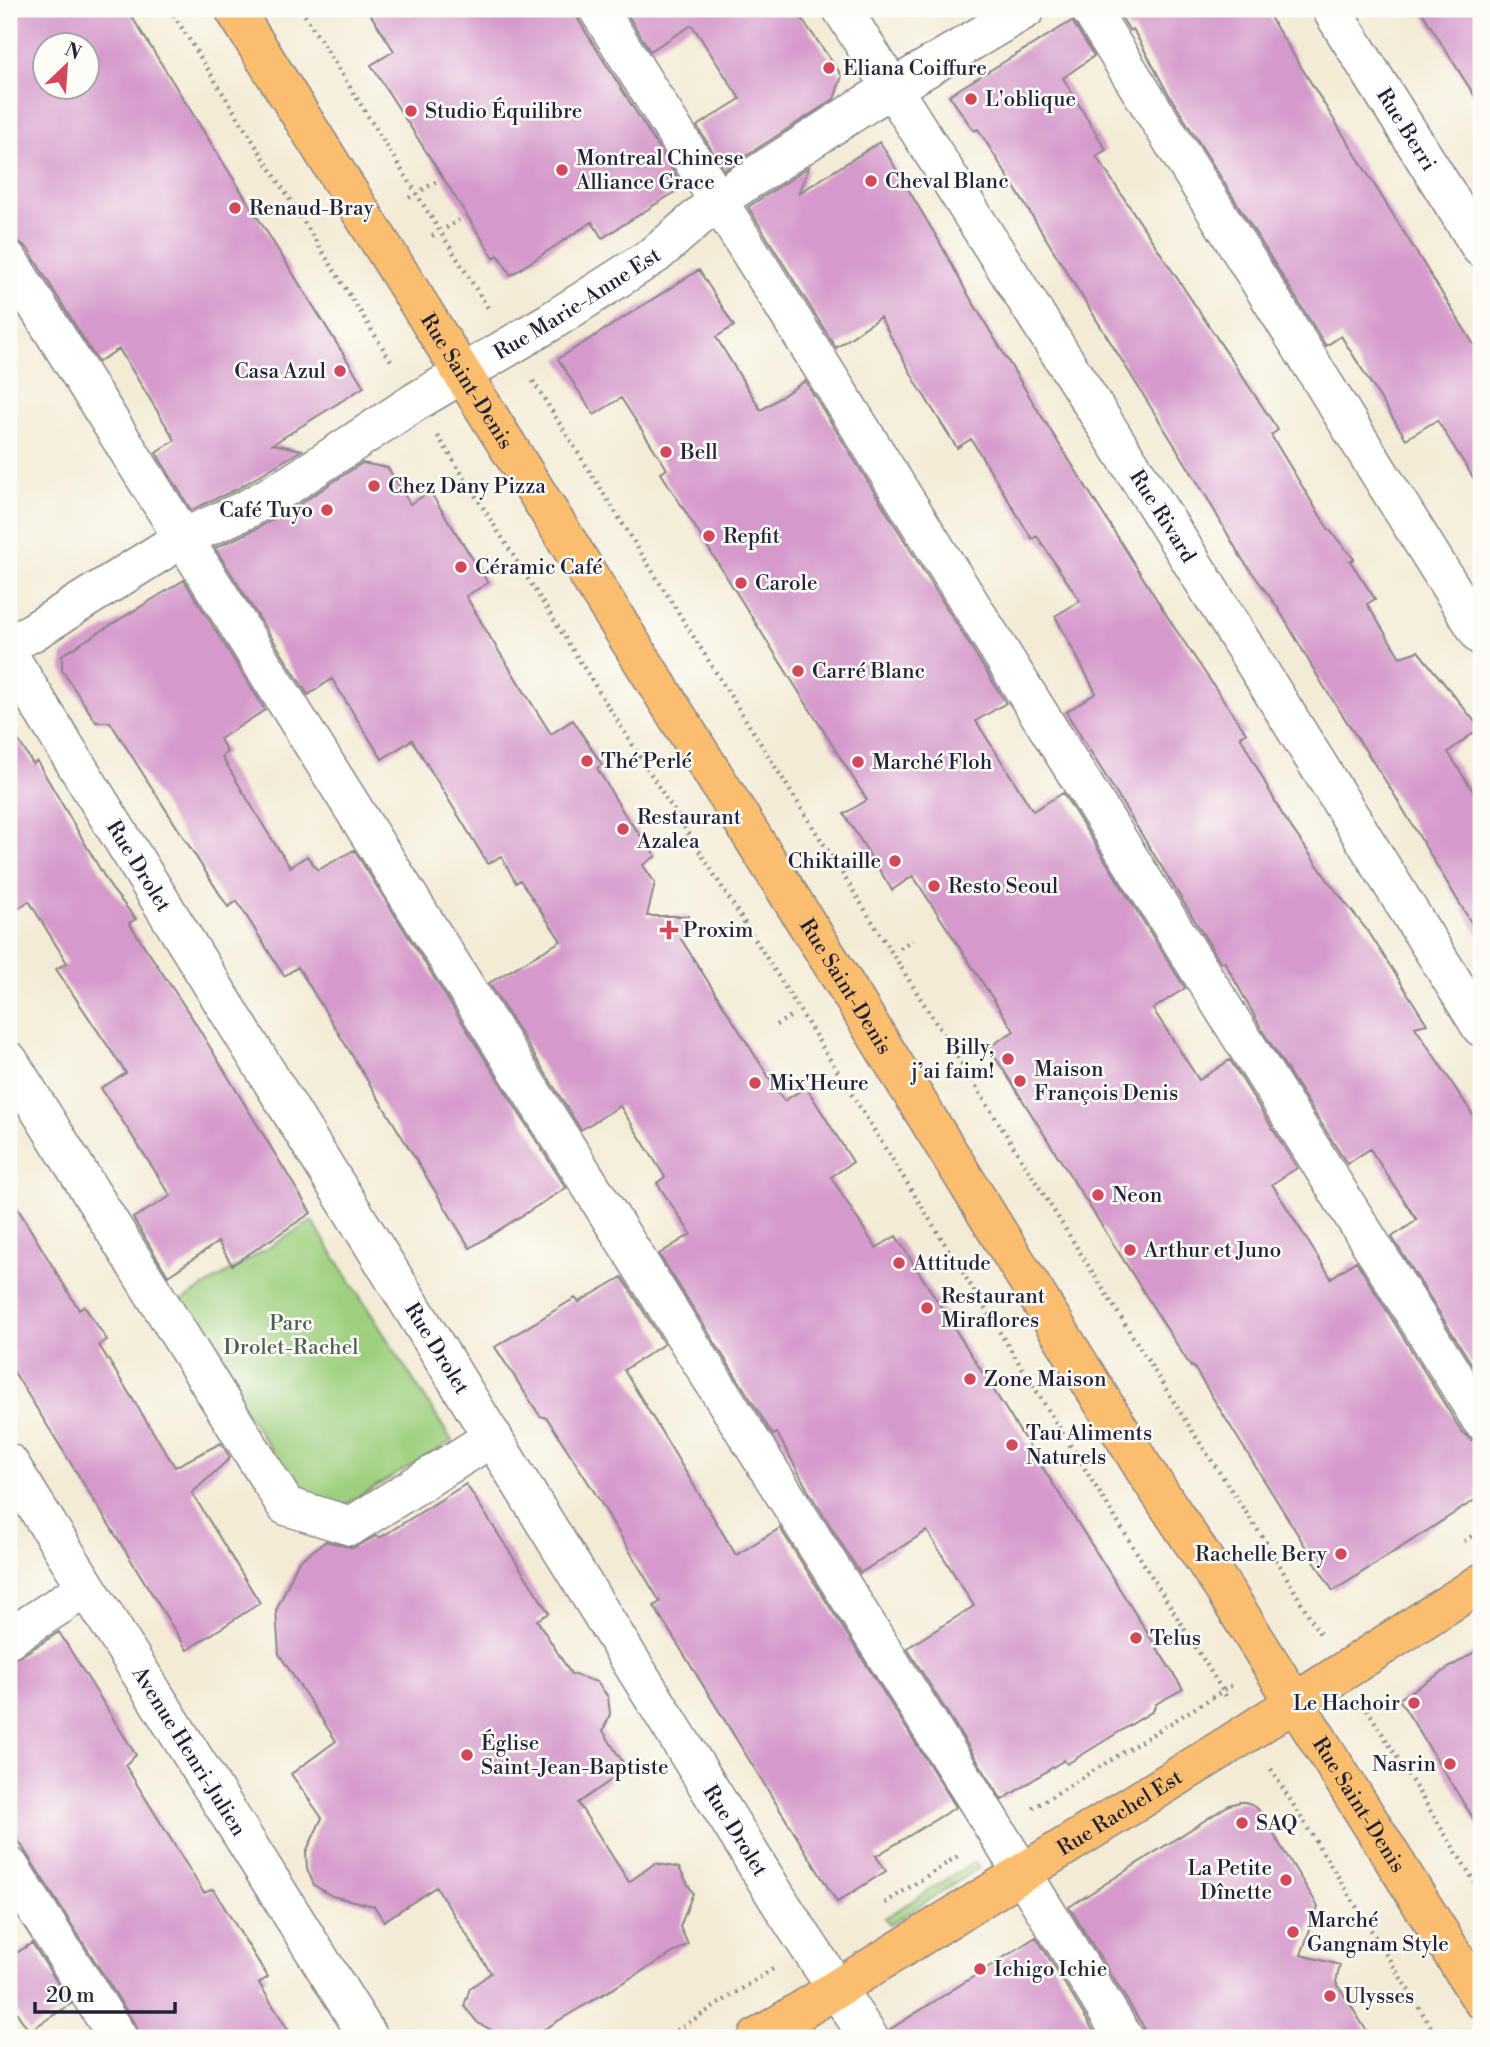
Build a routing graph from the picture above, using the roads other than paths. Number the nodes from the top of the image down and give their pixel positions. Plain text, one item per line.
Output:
1 (234, 9) edge
2 (597, 9) edge
3 (842, 9) edge
4 (1026, 9) edge
5 (1090, 9) edge
6 (1331, 9) edge
7 (892, 88) junction
8 (718, 200) junction
9 (1481, 248) edge
10 (9, 261) edge
11 (462, 375) junction
12 (183, 538) junction
13 (1481, 636) edge
14 (9, 644) edge
15 (9, 656) edge
16 (1481, 1027) edge
17 (9, 1062) edge
18 (1481, 1420) edge
19 (493, 1437) junction
20 (9, 1463) edge
21 (1481, 1583) edge
22 (86, 1588) junction
23 (9, 1638) edge
24 (1295, 1703) junction
25 (9, 1866) edge
26 (1021, 1875) junction
27 (837, 1987) junction
28 (1481, 1999) edge
29 (118, 2038) edge
30 (369, 2038) edge
31 (757, 2038) edge
32 (869, 2038) edge
33 (1124, 2038) edge

1 - 11 main road, Rue Saint-Denis
2 - 8 street
3 - 7 street, Rue Rivard
4 - 7 street, Rue Marie-Anne Est
5 - 13 street
6 - 9 street, Rue Berri
7 - 8 street, Rue Marie-Anne Est
7 - 16 street, Rue Rivard
8 - 11 street, Rue Marie-Anne Est
8 - 18 street
10 - 12 street
11 - 12 street, Rue Marie-Anne Est
11 - 24 main road, Rue Saint-Denis
12 - 14 street, Rue Marie-Anne Est
12 - 26 street
15 - 19 street, Rue Drolet
17 - 19 street
19 - 27 street, Rue Drolet
20 - 22 street, Avenue Henri-Julien
21 - 24 main road, Rue Rachel Est
22 - 23 street
22 - 30 street, Avenue Henri-Julien
24 - 26 main road, Rue Rachel Est
24 - 28 main road, Rue Saint-Denis
25 - 29 street
26 - 27 main road, Rue Rachel Est
26 - 33 street
27 - 31 main road, Rue Rachel Est
27 - 32 street, Rue Drolet

